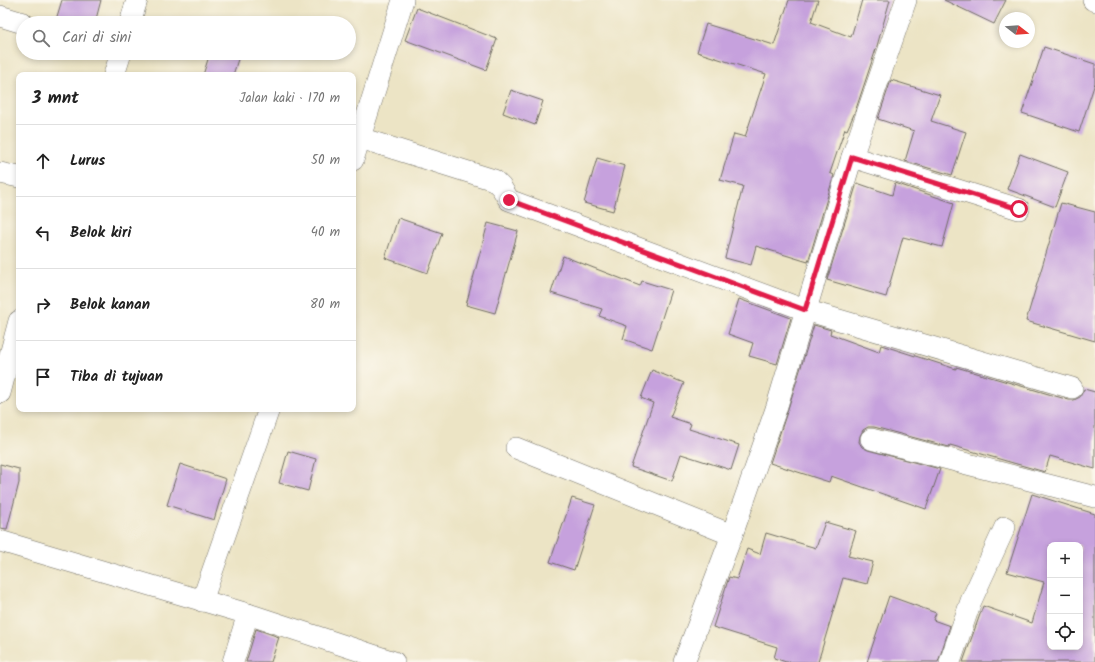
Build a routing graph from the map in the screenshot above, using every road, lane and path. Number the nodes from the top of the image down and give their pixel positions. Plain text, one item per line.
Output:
1 (137, 0) edge
2 (403, 0) edge
3 (906, 0) edge
4 (0, 16) edge
5 (132, 16) edge
6 (16, 21) edge
7 (119, 60) edge
8 (115, 72) edge
9 (360, 138) junction
10 (356, 151) edge
11 (852, 157) junction
12 (0, 173) edge
13 (16, 176) edge
14 (1019, 209) dead end
15 (805, 310) junction
16 (16, 332) edge
17 (1072, 388) dead end
18 (0, 393) edge
19 (268, 412) edge
20 (871, 439) dead end
21 (516, 448) dead end
22 (1095, 497) edge
23 (1005, 527) dead end
24 (732, 535) junction
25 (0, 542) edge
26 (202, 600) junction
27 (248, 614) junction
28 (233, 662) edge
29 (394, 662) edge
30 (684, 662) edge
31 (950, 662) edge

1 - 5 street
2 - 9 street
3 - 11 street
4 - 6 street
7 - 8 street
9 - 10 street
9 - 15 street
11 - 14 street
11 - 15 street
12 - 13 street
15 - 17 street
15 - 24 street
16 - 18 street
19 - 26 street
20 - 22 street
21 - 24 street
23 - 31 street
24 - 30 street
25 - 26 street
26 - 27 street
27 - 28 street
27 - 29 street

